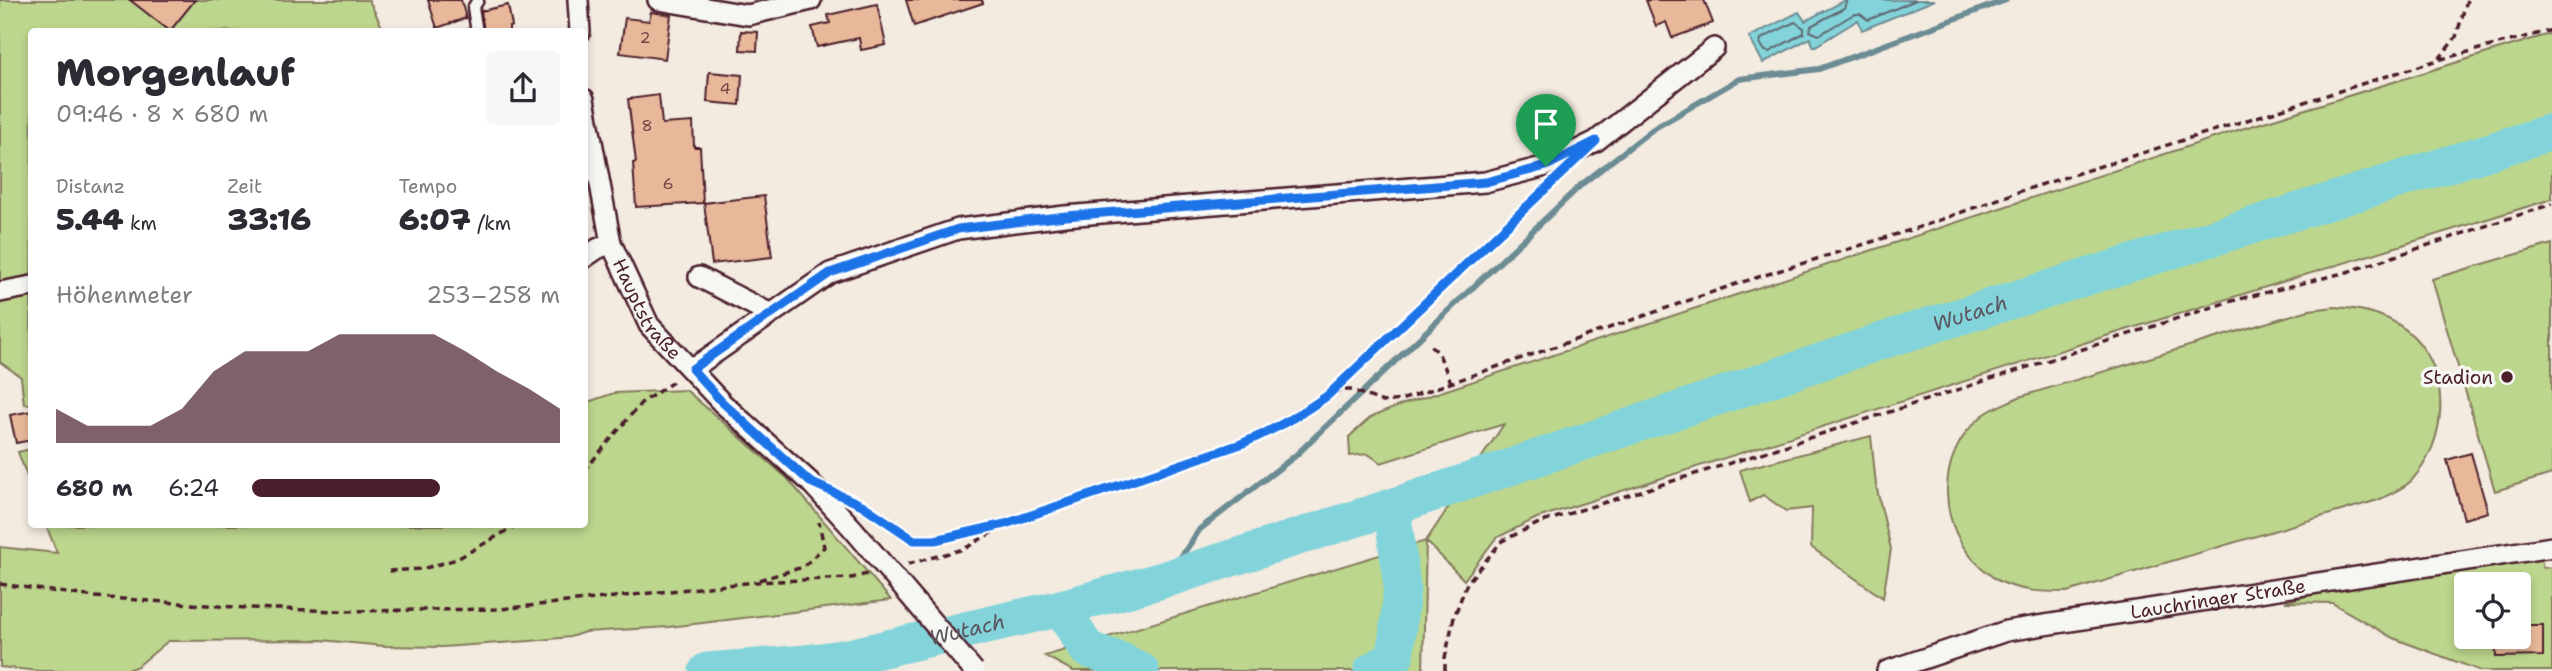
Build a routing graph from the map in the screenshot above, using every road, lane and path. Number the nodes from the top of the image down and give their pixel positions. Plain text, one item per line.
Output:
1 (478, 0) edge
2 (578, 0) edge
3 (658, 0) edge
4 (811, 0) edge
5 (2467, 0) edge
6 (779, 4) edge
7 (476, 28) edge
8 (580, 28) edge
9 (2552, 30) edge
10 (1714, 48) dead end
11 (2438, 61) junction
12 (588, 134) edge
13 (1556, 179) dead end
14 (2552, 204) edge
15 (611, 243) junction
16 (588, 255) edge
17 (699, 277) dead end
18 (28, 287) edge
19 (0, 292) edge
20 (771, 314) junction
21 (1431, 346) dead end
22 (692, 369) junction
23 (1451, 383) junction
24 (1327, 396) junction
25 (588, 466) edge
26 (852, 501) dead end
27 (819, 521) dead end
28 (512, 528) edge
29 (2552, 547) edge
30 (389, 571) dead end
31 (0, 584) edge
32 (974, 671) edge
33 (1445, 671) edge
34 (1886, 671) edge

1 - 7 lane
2 - 8 street
3 - 6 street
4 - 6 street
5 - 11 path
9 - 11 path
10 - 20 street
11 - 23 path
12 - 15 street, Hauptstraße
13 - 24 path
14 - 33 path
15 - 16 street, Hauptstraße
15 - 22 street, Hauptstraße
17 - 20 street
18 - 19 street
20 - 22 street
21 - 23 path
22 - 25 path
22 - 32 street, bridge
23 - 24 path
24 - 26 path
27 - 31 path
28 - 30 path
29 - 34 street, Lauchringer Straße

